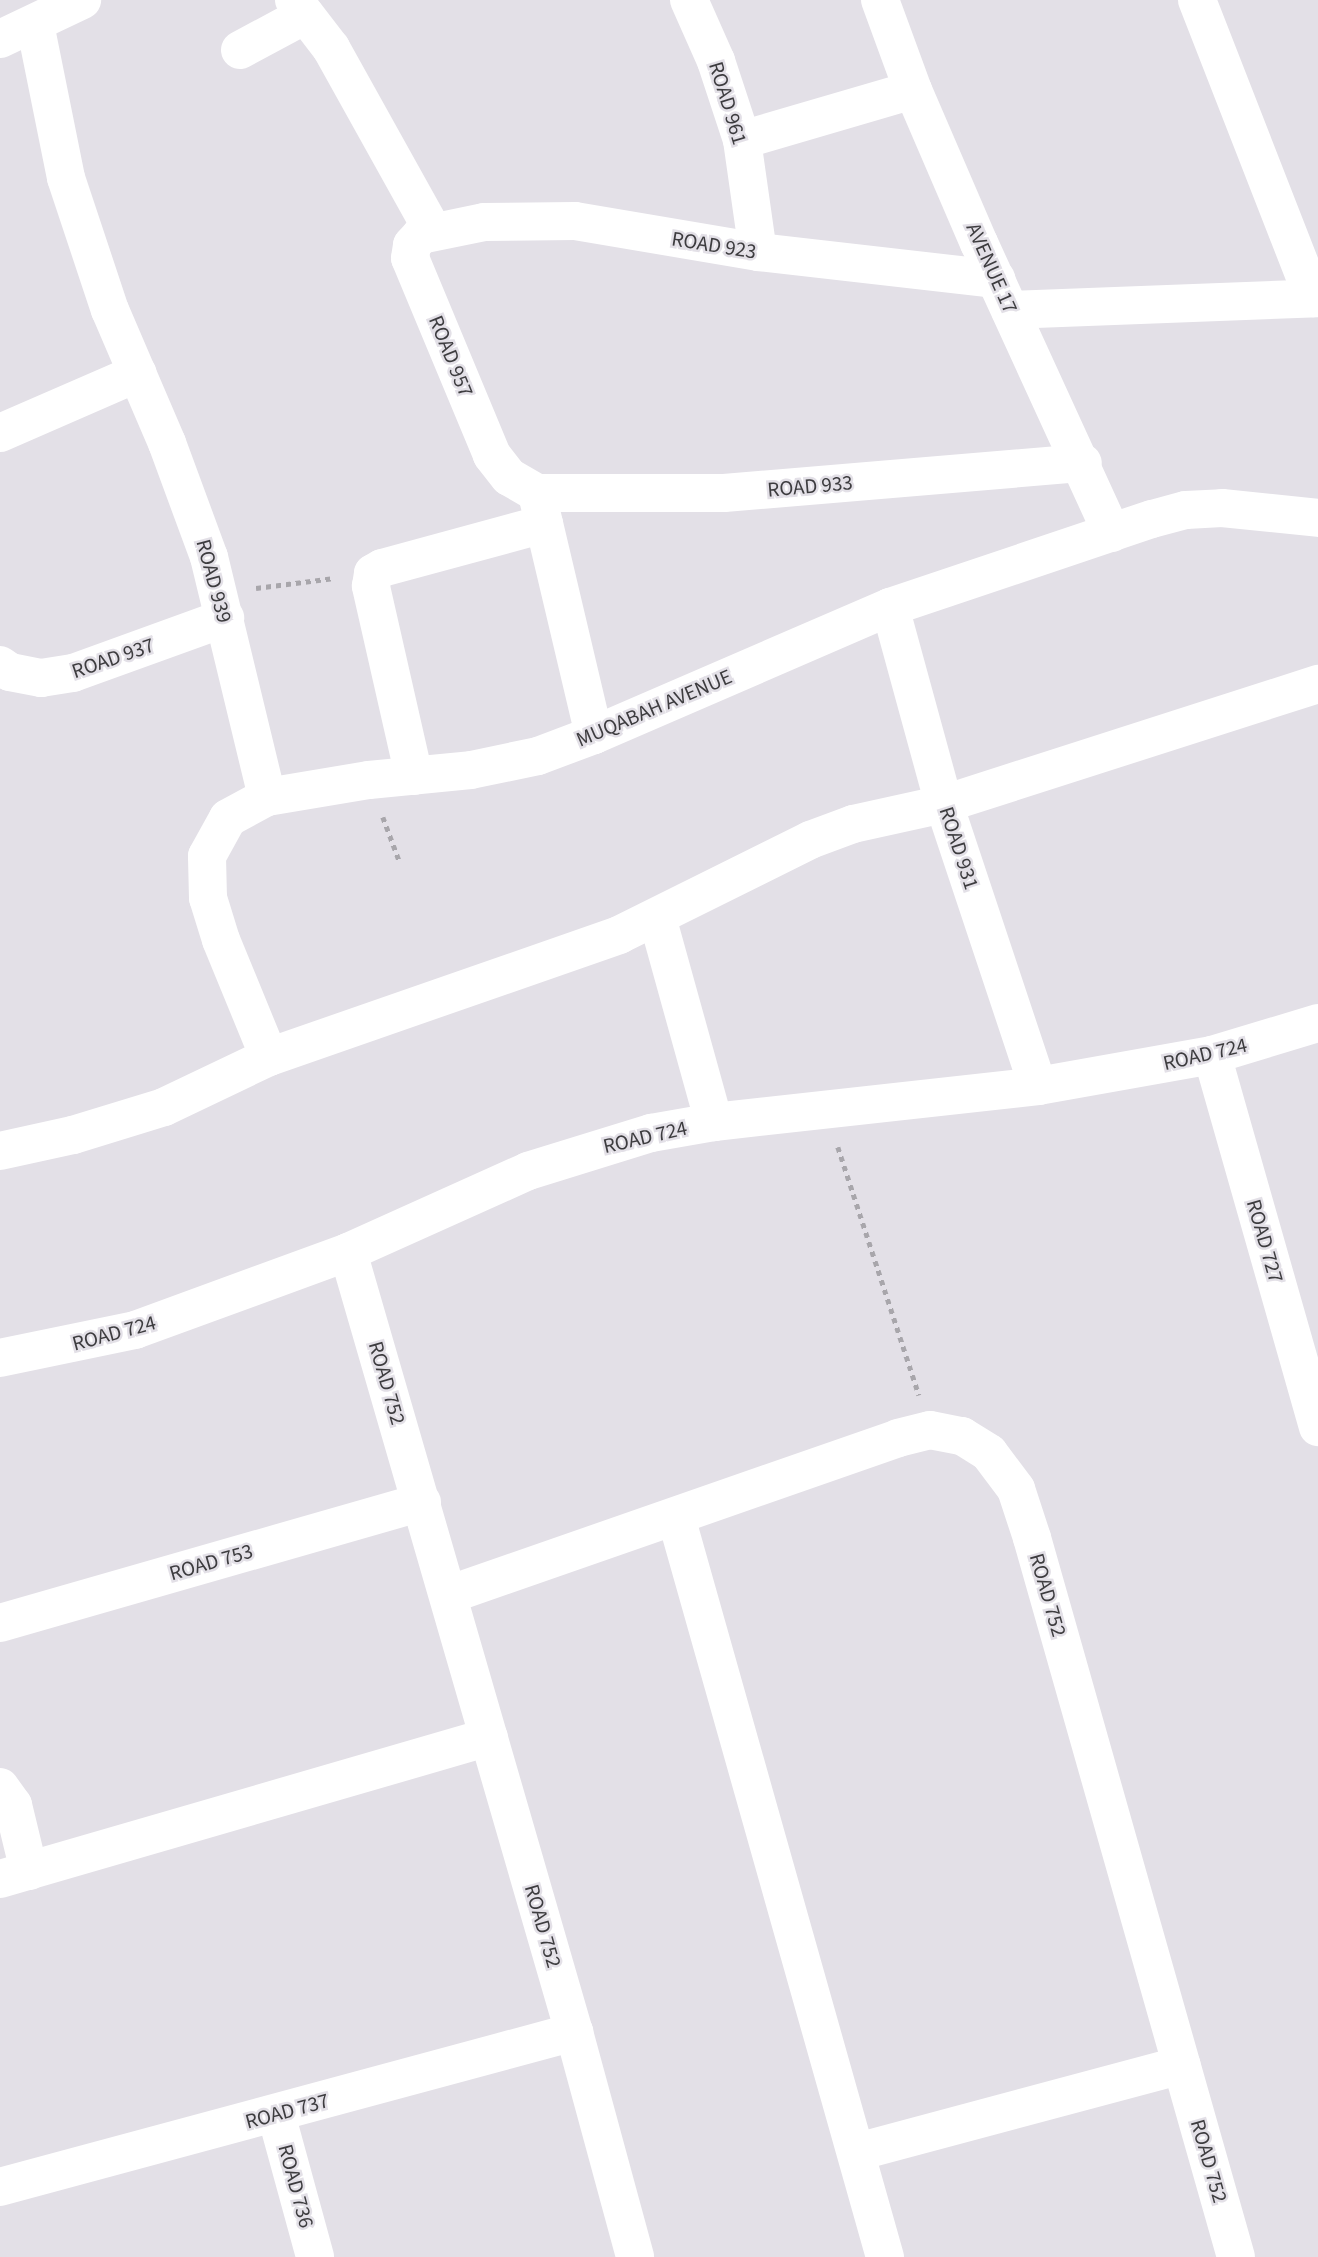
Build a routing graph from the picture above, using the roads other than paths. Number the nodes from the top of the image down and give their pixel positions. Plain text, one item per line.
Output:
1 (82, 0) edge
2 (689, 0) edge
3 (880, 0) edge
4 (1197, 0) edge
5 (300, 8) edge
6 (35, 24) junction
7 (0, 39) edge
8 (240, 50) dead end
9 (913, 90) junction
10 (742, 141) junction
11 (433, 231) junction
12 (758, 252) junction
13 (1003, 295) junction
14 (1316, 298) edge
15 (138, 373) junction
16 (0, 433) edge
17 (1083, 463) junction
18 (541, 508) junction
19 (1318, 518) edge
20 (1112, 533) junction
21 (222, 605) junction
22 (890, 607) junction
23 (0, 665) edge
24 (1318, 684) edge
25 (594, 736) junction
26 (414, 776) junction
27 (267, 797) junction
28 (944, 804) junction
29 (657, 917) junction
30 (1318, 1023) edge
31 (1212, 1055) junction
32 (269, 1057) junction
33 (1038, 1086) junction
34 (715, 1122) junction
35 (0, 1151) edge
36 (348, 1252) junction
37 (0, 1358) edge
38 (1318, 1427) edge
39 (422, 1502) junction
40 (676, 1517) junction
41 (448, 1595) junction
42 (0, 1623) edge
43 (489, 1737) junction
44 (0, 1787) edge
45 (15, 1875) edge
46 (574, 2032) junction
47 (1182, 2065) junction
48 (276, 2114) junction
49 (857, 2152) junction
50 (0, 2187) edge
51 (316, 2257) edge
52 (635, 2257) edge
53 (886, 2257) edge
54 (1236, 2257) edge

1 - 6 street
2 - 10 street, ROAD 961
3 - 9 street, AVENUE 17
4 - 14 street
5 - 8 street
5 - 11 street
6 - 7 street
6 - 15 street, ROAD 939
9 - 10 street
9 - 13 street, AVENUE 17
10 - 12 street, ROAD 961
11 - 12 street, ROAD 923
11 - 18 street, ROAD 957
12 - 13 street, ROAD 923
13 - 14 street, ROAD 923
13 - 17 street, AVENUE 17
15 - 16 street
15 - 21 street, ROAD 939
17 - 18 street, ROAD 933
17 - 20 street, AVENUE 17
18 - 25 street
18 - 26 street, ROAD 933
19 - 20 street, MUQABAH AVENUE
20 - 22 street, MUQABAH AVENUE
21 - 23 street, ROAD 937
21 - 27 street, ROAD 939
22 - 25 street, MUQABAH AVENUE
22 - 28 street, ROAD 931
24 - 28 street
25 - 26 street, MUQABAH AVENUE
26 - 27 street, MUQABAH AVENUE
27 - 32 street, MUQABAH AVENUE
28 - 29 street
28 - 33 street, ROAD 931
29 - 32 street
29 - 34 street
30 - 31 street, ROAD 724
31 - 33 street, ROAD 724
31 - 38 street, ROAD 727
32 - 35 street
33 - 34 street, ROAD 724
34 - 36 street, ROAD 724
36 - 37 street, ROAD 724
36 - 39 street, ROAD 752
39 - 41 street, ROAD 752
39 - 42 street, ROAD 753
40 - 41 street, ROAD 752
40 - 47 street, ROAD 752
40 - 49 street
41 - 43 street, ROAD 752
43 - 45 street
43 - 46 street, ROAD 752
44 - 45 street
46 - 48 street, ROAD 737
46 - 52 street, ROAD 752
47 - 49 street
47 - 54 street, ROAD 752
48 - 50 street, ROAD 737
48 - 51 street, ROAD 736
49 - 53 street

